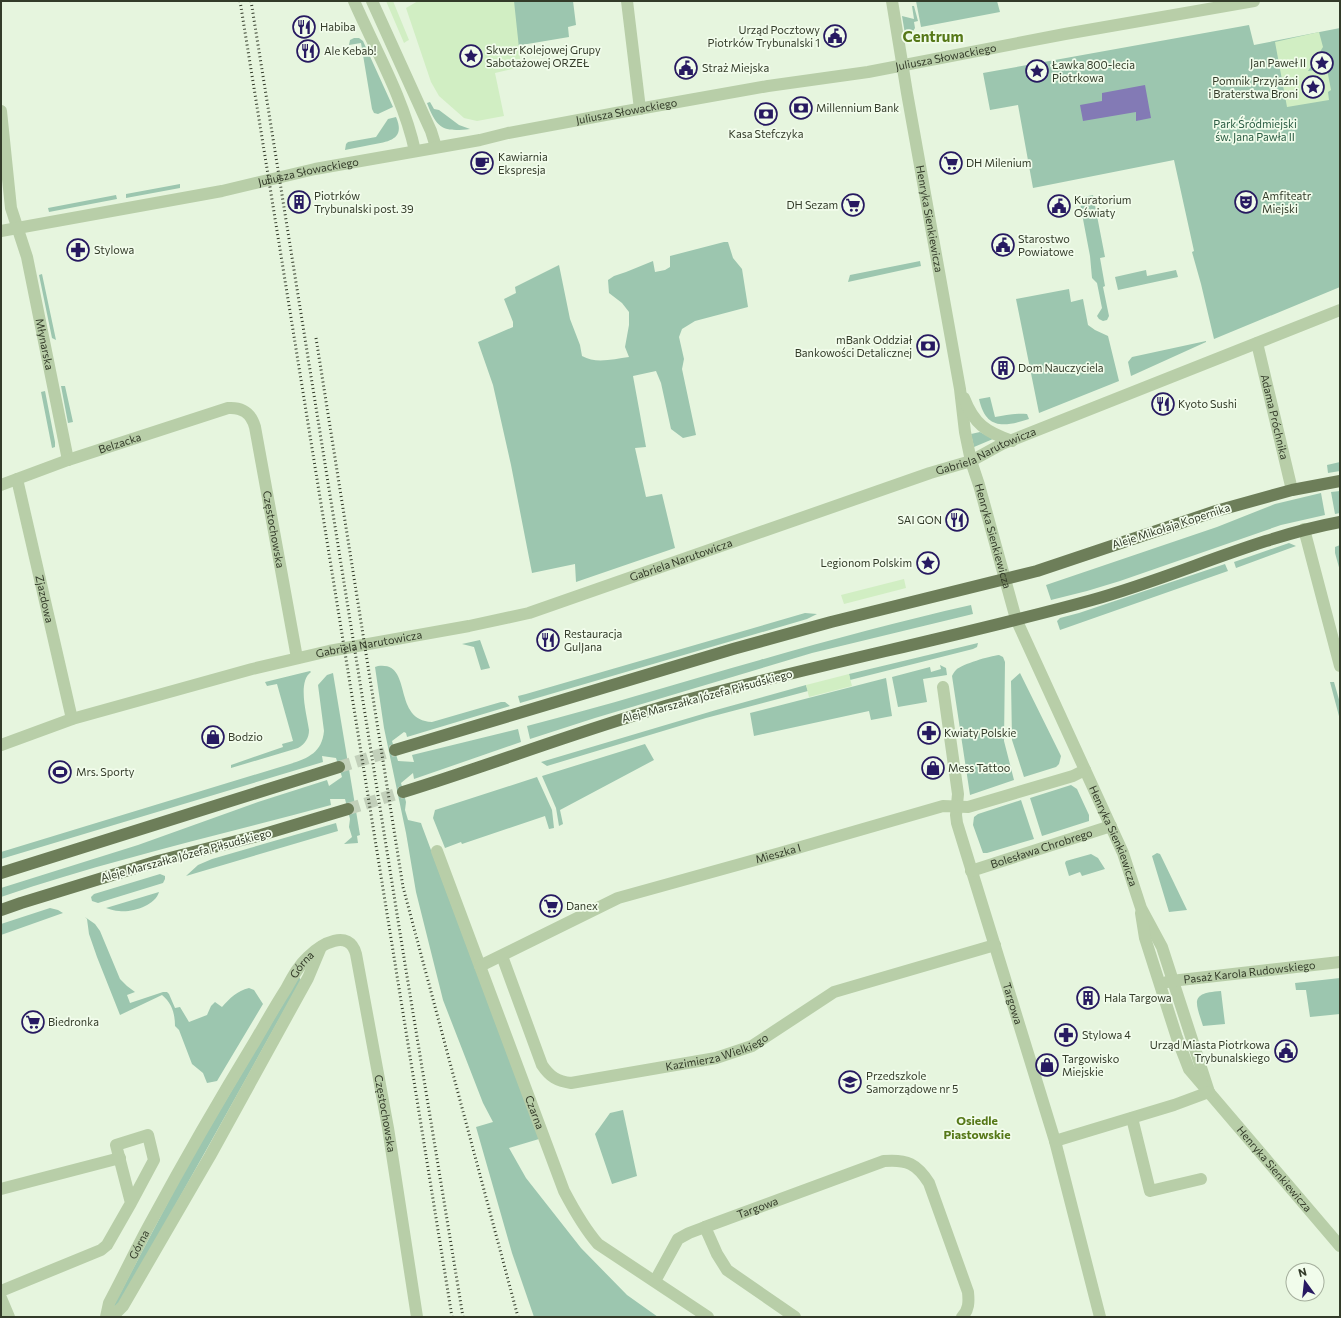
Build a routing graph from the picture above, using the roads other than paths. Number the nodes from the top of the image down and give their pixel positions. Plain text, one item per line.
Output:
1 (354, 1) edge
2 (372, 1) edge
3 (627, 1) edge
4 (892, 1) edge
5 (1254, 1) edge
6 (903, 66) junction
7 (640, 109) junction
8 (1, 111) edge
9 (436, 147) junction
10 (415, 151) junction
11 (18, 228) junction
12 (1, 231) edge
13 (1340, 310) edge
14 (1257, 343) junction
15 (960, 389) junction
16 (239, 408) joint
17 (1012, 441) junction
18 (68, 460) junction
19 (972, 461) junction
20 (17, 479) junction
21 (1340, 481) edge
22 (1, 485) edge
23 (1292, 490) junction
24 (1340, 522) edge
25 (1304, 529) junction
26 (1005, 579) junction
27 (1016, 619) junction
28 (297, 658) junction
29 (1340, 666) edge
30 (943, 687) dead end
31 (72, 719) junction
32 (1, 745) edge
33 (395, 750) tunnel mouth
34 (339, 767) tunnel mouth
35 (1085, 770) junction
36 (403, 792) tunnel mouth
37 (957, 805) junction
38 (348, 809) tunnel mouth
39 (1111, 826) junction
40 (437, 851) dead end
41 (971, 871) junction
42 (1, 873) edge
43 (1141, 908) junction
44 (1, 910) edge
45 (995, 945) junction
46 (321, 947) junction
47 (502, 956) junction
48 (1340, 962) edge
49 (480, 966) junction
50 (1174, 981) junction
51 (1160, 984) junction
52 (1209, 1092) junction
53 (1132, 1118) junction
54 (1055, 1141) junction
55 (120, 1158) junction
56 (1201, 1179) dead end
57 (1, 1189) edge
58 (131, 1203) junction
59 (705, 1227) junction
60 (1340, 1246) edge
61 (655, 1281) junction
62 (1, 1290) edge
63 (1, 1298) edge
64 (9, 1317) edge
65 (106, 1317) edge
66 (112, 1317) edge
67 (417, 1317) edge
68 (708, 1317) edge
69 (795, 1317) edge
70 (962, 1317) edge
71 (1100, 1317) edge

1 - 10 street
2 - 9 street
3 - 7 street
4 - 6 street, Henryka Sienkiewicza
5 - 6 street, Juliusza Słowackiego
6 - 7 street, Juliusza Słowackiego
6 - 15 street, Henryka Sienkiewicza
7 - 9 street, Juliusza Słowackiego
8 - 11 street, Młynarska
9 - 10 street, Juliusza Słowackiego
10 - 11 street, Juliusza Słowackiego
11 - 12 street, Juliusza Słowackiego
11 - 18 street, Młynarska
13 - 14 street, Gabriela Narutowicza
14 - 17 street, Gabriela Narutowicza
14 - 23 street, Adama Próchnika
15 - 17 street
15 - 19 street, Henryka Sienkiewicza
16 - 18 street, Belzacka
16 - 28 street, Częstochowska
17 - 19 street, Gabriela Narutowicza
18 - 20 street, Belzacka
19 - 26 street, Henryka Sienkiewicza
19 - 28 street, Gabriela Narutowicza
20 - 22 street, Belzacka
20 - 31 street, Zjazdowa
21 - 23 main road, Aleje Mikołaja Kopernika
23 - 26 main road, Aleje Mikołaja Kopernika
24 - 25 main road
25 - 27 main road
25 - 29 street
26 - 27 street, Henryka Sienkiewicza
26 - 33 main road
27 - 35 street, Henryka Sienkiewicza
27 - 36 main road, Aleje Marszałka Józefa Piłsudskiego
28 - 31 street, Gabriela Narutowicza
30 - 37 street, Targowa
31 - 32 street, Gabriela Narutowicza
34 - 42 main road
35 - 37 street, Mieszka I
35 - 39 street, Henryka Sienkiewicza
37 - 41 street, Targowa
37 - 47 street, Mieszka I
38 - 44 main road, Aleje Marszałka Józefa Piłsudskiego
39 - 41 street, Bolesława Chrobrego
39 - 43 street, Henryka Sienkiewicza
40 - 49 street, Czarna
41 - 45 street, Targowa
43 - 50 street, Henryka Sienkiewicza
43 - 51 street, Henryka Sienkiewicza
45 - 47 street, Kazimierza Wielkiego
45 - 54 street, Targowa
46 - 65 street, Górna
46 - 66 street, Górna
46 - 67 street, Częstochowska
47 - 49 street, Mieszka I
48 - 50 street, Pasaż Karola Rudowskiego
49 - 61 street, Czarna
50 - 51 street, Pasaż Karola Rudowskiego
50 - 52 street, Henryka Sienkiewicza
51 - 52 street, Henryka Sienkiewicza
52 - 53 street
52 - 60 street, Henryka Sienkiewicza
53 - 54 street
53 - 56 street
54 - 71 street, Targowa
55 - 57 street
55 - 58 street
55 - 58 street
58 - 62 street
59 - 61 street, Targowa
59 - 69 street
59 - 70 street, Targowa
61 - 68 street, Czarna
63 - 64 street

